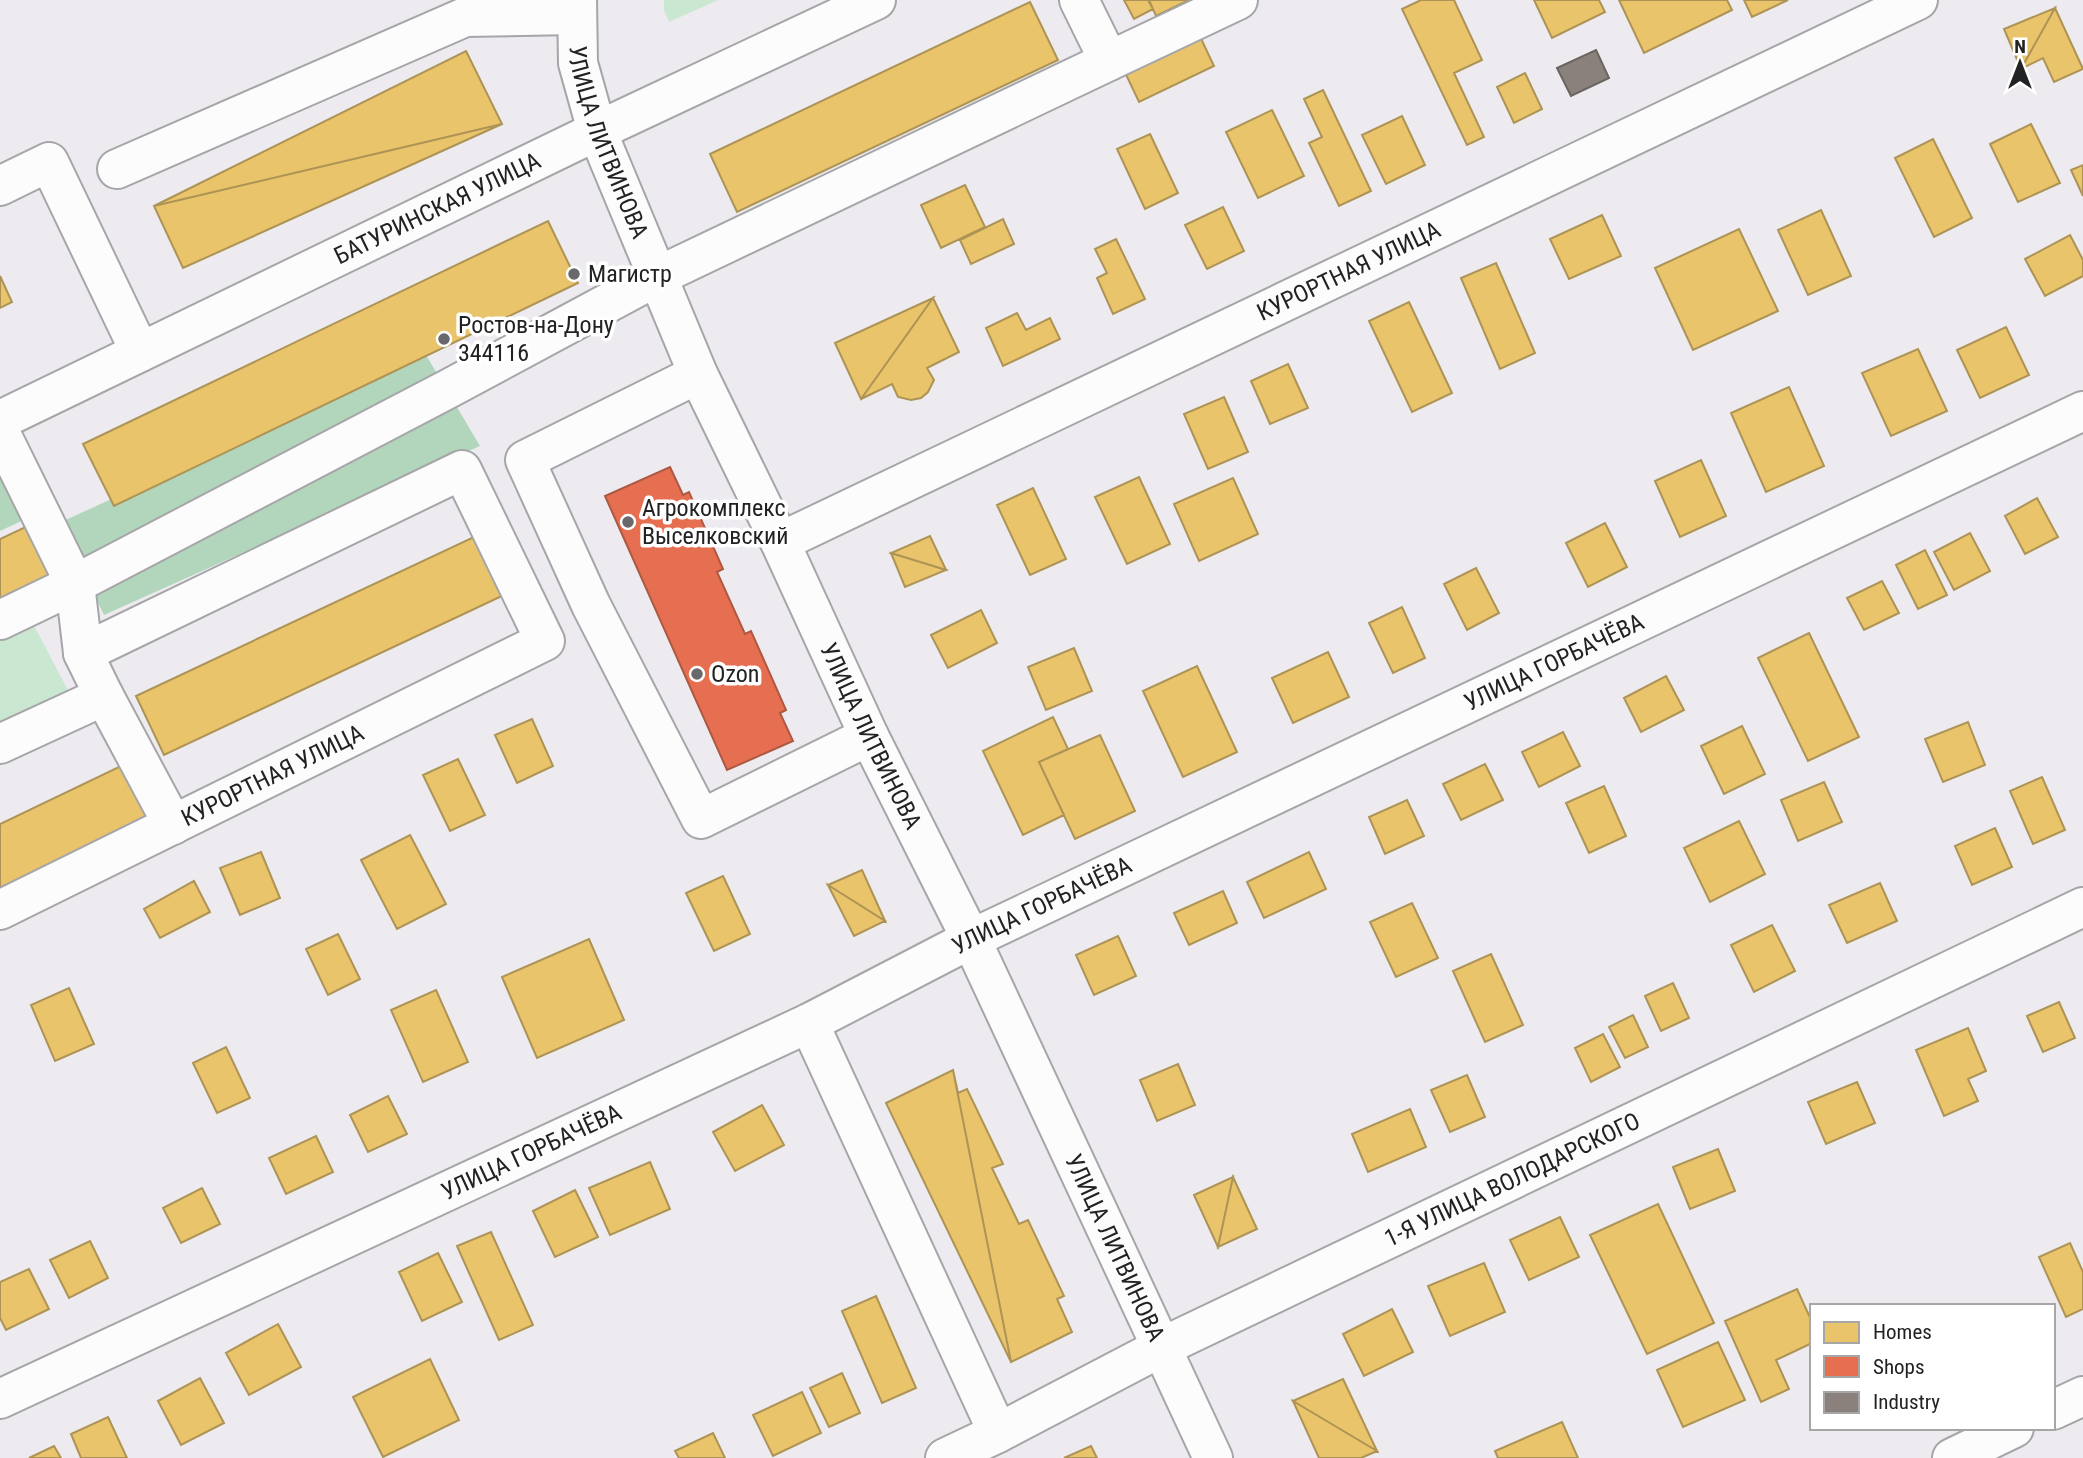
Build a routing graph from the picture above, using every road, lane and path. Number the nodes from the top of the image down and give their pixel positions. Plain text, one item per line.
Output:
1 (876, 0) edge
2 (1079, 0) edge
3 (1238, 0) edge
4 (1918, 0) edge
5 (577, 8) edge
6 (1109, 61) junction
7 (597, 131) junction
8 (117, 169) dead end
9 (0, 186) edge
10 (658, 276) junction
11 (140, 352) junction
12 (698, 374) junction
13 (2083, 411) edge
14 (0, 420) edge
15 (0, 432) edge
16 (780, 542) junction
17 (75, 584) junction
18 (0, 620) edge
19 (83, 653) junction
20 (104, 695) junction
21 (869, 736) junction
22 (0, 744) edge
23 (173, 825) junction
24 (2083, 907) edge
25 (0, 910) edge
26 (971, 939) junction
27 (809, 1023) junction
28 (1161, 1347) junction
29 (2083, 1396) edge
30 (0, 1399) edge
31 (2055, 1409) edge
32 (2010, 1430) edge
33 (998, 1433) junction
34 (945, 1458) edge
35 (1213, 1458) edge
36 (1952, 1458) edge

1 - 7 street, БАТУРИНСКАЯ УЛИЦА
2 - 6 street
3 - 6 street
4 - 16 street, КУРОРТНАЯ УЛИЦА
5 - 7 street, УЛИЦА ЛИТВИНОВА
5 - 8 street
6 - 10 street
7 - 10 street, УЛИЦА ЛИТВИНОВА
7 - 11 street, БАТУРИНСКАЯ УЛИЦА
9 - 11 street
10 - 12 street, УЛИЦА ЛИТВИНОВА
10 - 17 street
11 - 14 street, БАТУРИНСКАЯ УЛИЦА
12 - 16 street, УЛИЦА ЛИТВИНОВА
12 - 21 street
13 - 26 street, УЛИЦА ГОРБАЧЁВА
15 - 17 street
16 - 21 street, УЛИЦА ЛИТВИНОВА
17 - 18 street
17 - 19 street
19 - 20 street
19 - 23 street, КУРОРТНАЯ УЛИЦА
20 - 22 street
20 - 23 street
21 - 26 street, УЛИЦА ЛИТВИНОВА
23 - 25 street, КУРОРТНАЯ УЛИЦА
24 - 28 street, 1-Я УЛИЦА ВОЛОДАРСКОГО
26 - 27 street, УЛИЦА ГОРБАЧЁВА
26 - 28 street, УЛИЦА ЛИТВИНОВА
27 - 30 street, УЛИЦА ГОРБАЧЁВА
27 - 33 street
28 - 33 street, 1-Я УЛИЦА ВОЛОДАРСКОГО
28 - 35 street, УЛИЦА ЛИТВИНОВА
29 - 31 street
32 - 36 street
33 - 34 street, 1-Я УЛИЦА ВОЛОДАРСКОГО

